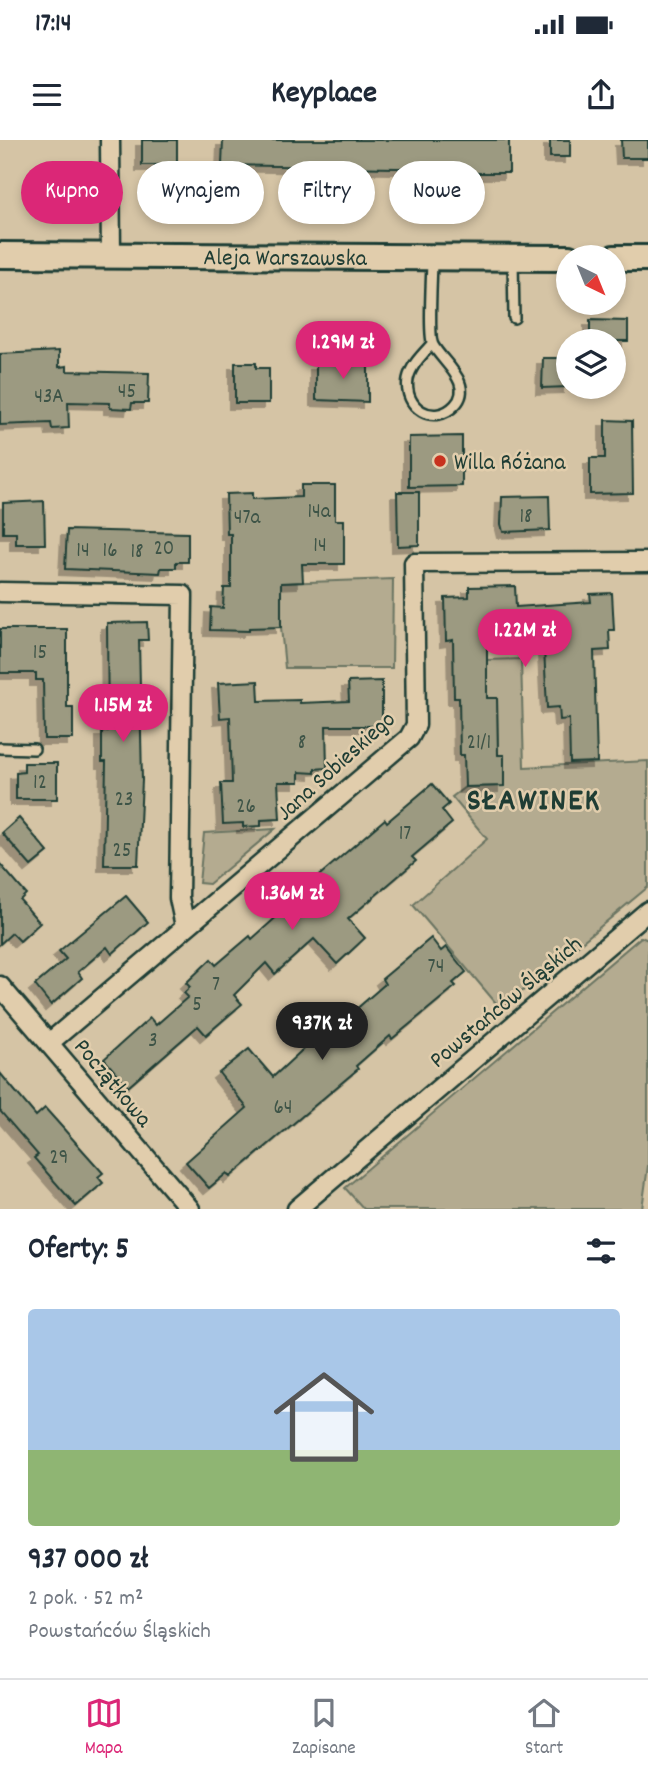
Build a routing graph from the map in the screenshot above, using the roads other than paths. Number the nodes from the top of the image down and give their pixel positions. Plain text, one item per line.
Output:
1 (110, 140) edge
2 (0, 255) edge
3 (111, 255) junction
4 (432, 256) junction
5 (513, 257) junction
6 (556, 258) edge
7 (626, 258) edge
8 (648, 258) edge
9 (514, 318) dead end
10 (432, 344) junction
11 (648, 562) edge
12 (0, 592) edge
13 (0, 748) edge
14 (34, 749) dead end
15 (648, 911) edge
16 (185, 926) junction
17 (0, 986) edge
18 (49, 1043) junction
19 (190, 1209) edge
20 (297, 1209) edge

1 - 3 street
2 - 3 street, Aleja Warszawska
3 - 4 street, Aleja Warszawska
4 - 5 street, Aleja Warszawska
4 - 10 lane
5 - 6 street, Aleja Warszawska
5 - 9 lane
7 - 8 street
10 - 10 lane
11 - 16 street, Jana Sobieskiego
12 - 16 street
13 - 14 lane
15 - 20 street, Powstańców Śląskich
16 - 18 street, Jana Sobieskiego
17 - 18 street, Początkowa
18 - 19 street, Początkowa

